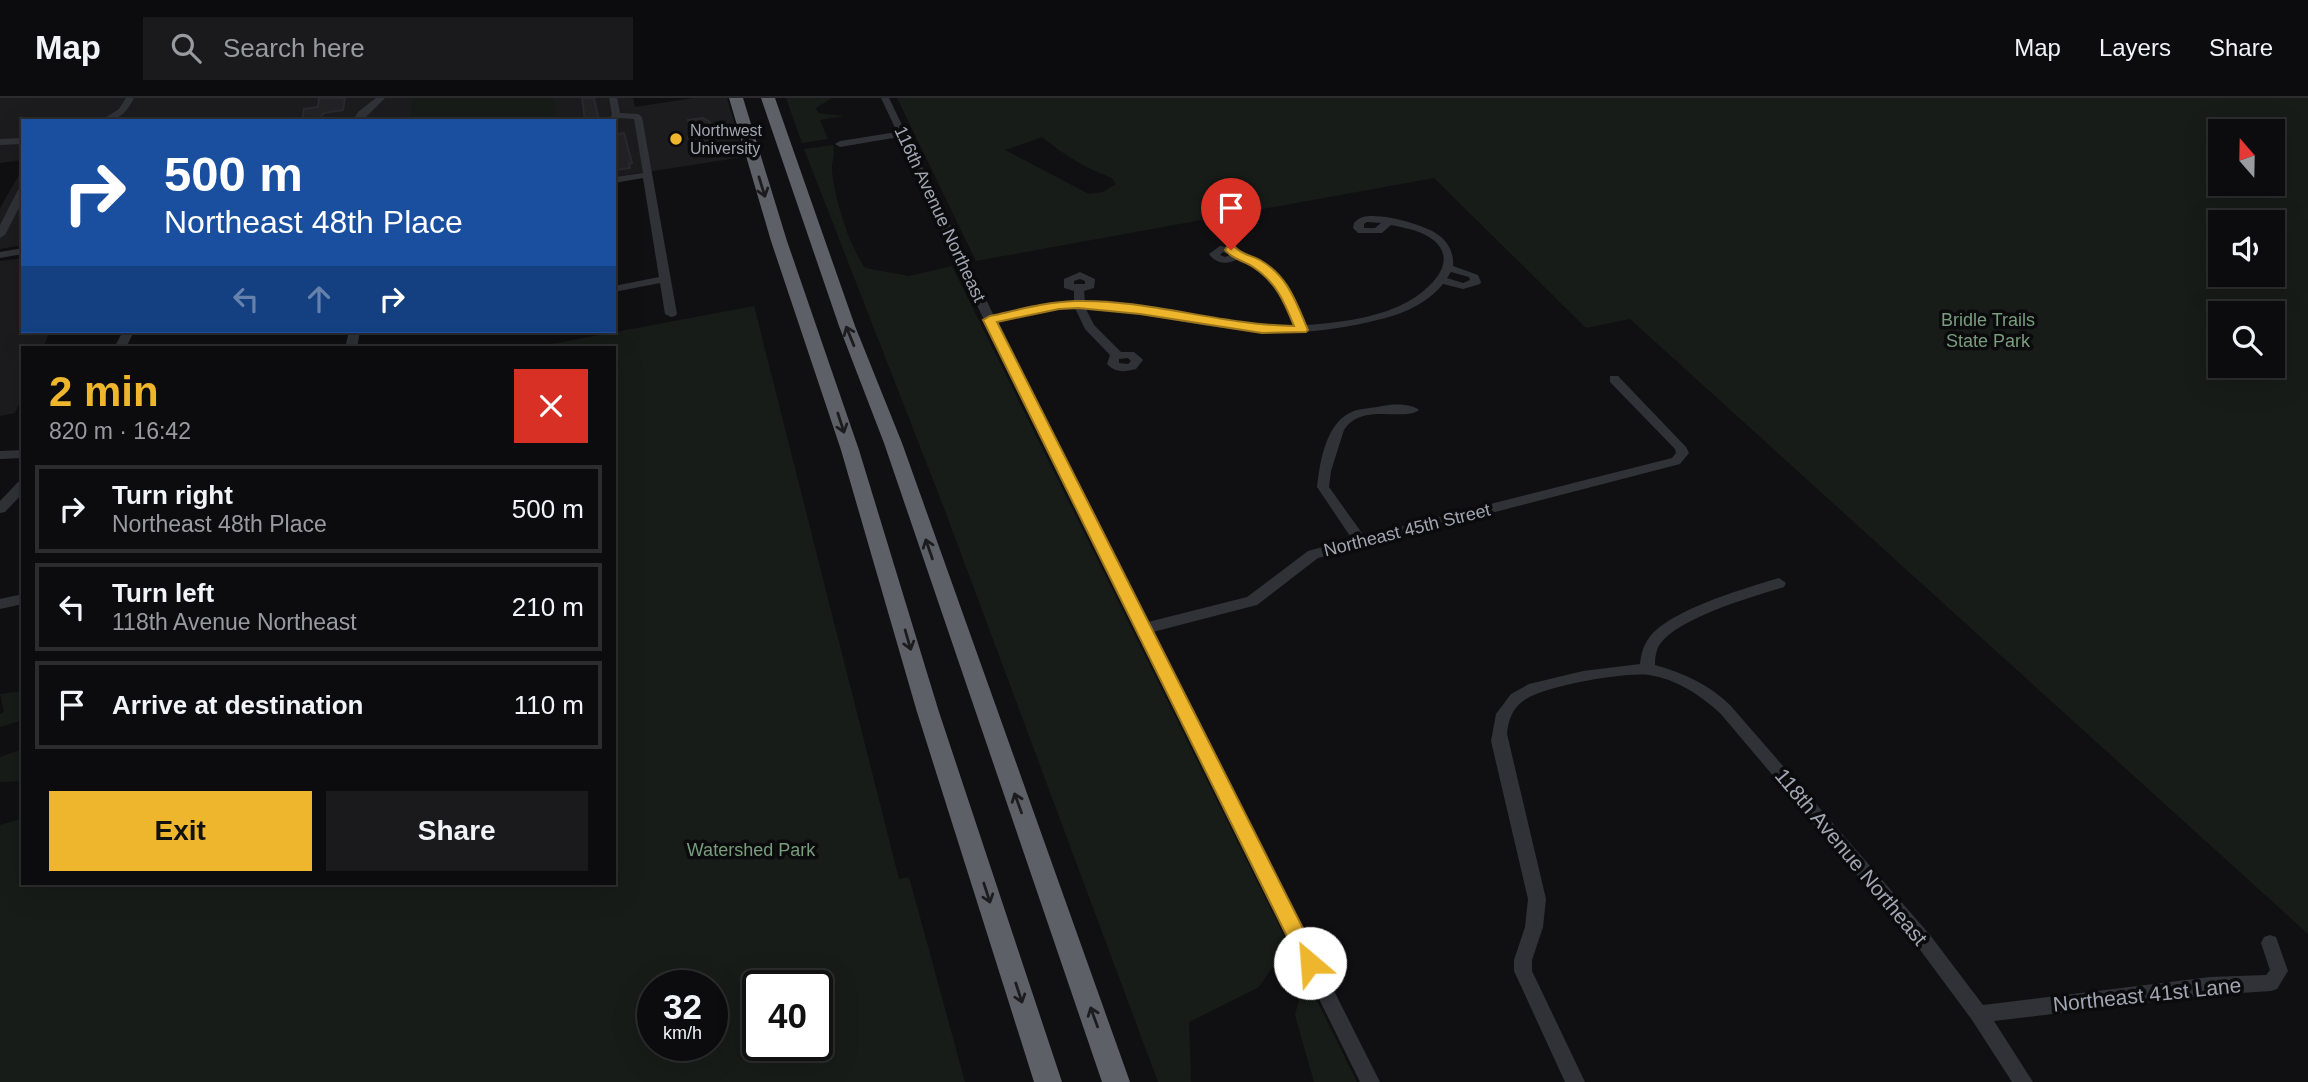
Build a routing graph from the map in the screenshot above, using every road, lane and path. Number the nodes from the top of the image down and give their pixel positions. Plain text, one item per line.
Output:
1 (130, 98) edge
2 (381, 98) edge
3 (613, 98) edge
4 (736, 98) edge
5 (768, 98) edge
6 (884, 98) edge
7 (614, 118) edge
8 (108, 119) edge
9 (358, 119) edge
10 (902, 134) junction
11 (21, 143) edge
12 (840, 144) dead end
13 (0, 145) edge
14 (646, 175) junction
15 (616, 180) edge
16 (21, 194) edge
17 (1389, 221) dead end
18 (0, 235) edge
19 (21, 251) edge
20 (0, 255) edge
21 (1236, 255) dead end
22 (1445, 275) junction
23 (665, 279) junction
24 (1476, 282) dead end
25 (616, 289) edge
26 (1079, 289) dead end
27 (1078, 304) junction
28 (671, 314) dead end
29 (990, 320) junction
30 (1302, 330) junction
31 (1117, 355) dead end
32 (1614, 379) dead end
33 (1413, 410) dead end
34 (21, 454) edge
35 (0, 455) edge
36 (21, 487) edge
37 (0, 509) edge
38 (1360, 541) junction
39 (1779, 583) dead end
40 (21, 599) edge
41 (0, 604) edge
42 (1143, 629) junction
43 (1647, 669) junction
44 (2270, 943) dead end
45 (1979, 1014) junction
46 (1048, 1082) edge
47 (1116, 1082) edge
48 (1370, 1082) edge
49 (1575, 1082) edge
50 (2023, 1082) edge

1 - 8 street
2 - 9 street
3 - 7 street
4 -> 46 highway
47 -> 5 highway
6 - 10 street, 116th Avenue Northeast
7 - 14 street
10 - 12 street
10 - 29 street, 116th Avenue Northeast
11 - 13 street
14 - 15 street
14 - 23 street
16 - 18 street
17 - 22 street
19 - 20 street
21 - 30 street
22 - 24 street
22 - 30 street
23 - 25 street
23 - 28 street
26 - 27 street
27 - 29 street
27 - 30 street
27 - 31 street
29 - 42 street, 116th Avenue Northeast
32 - 38 street, Northeast 45th Street
33 - 38 street
34 - 35 street
36 - 37 street
38 - 42 street, Northeast 45th Street
39 - 43 street
40 - 41 street
42 - 48 street, 116th Avenue Northeast
43 - 45 street, 118th Avenue Northeast
43 - 49 street
44 - 45 street, Northeast 41st Lane
45 - 50 street, 118th Avenue Northeast

